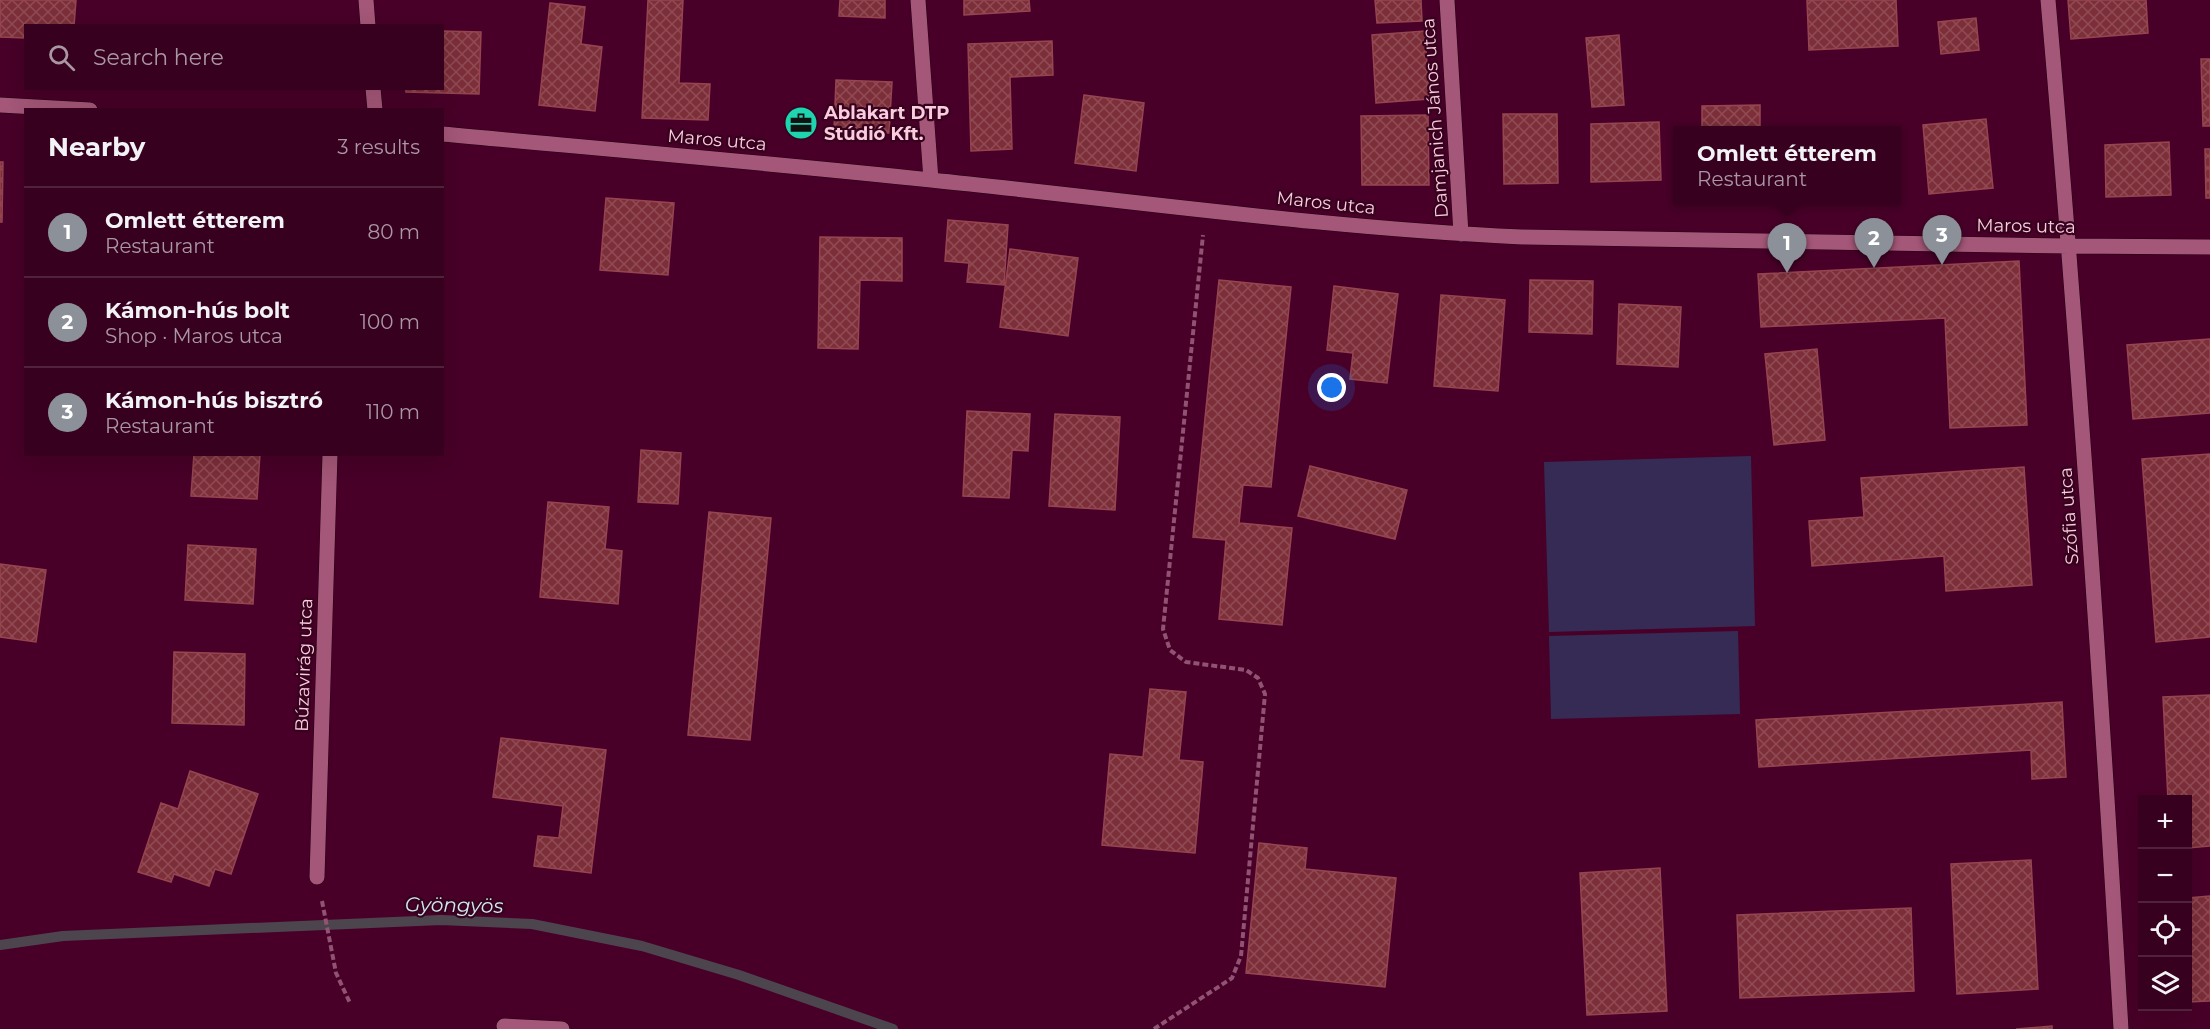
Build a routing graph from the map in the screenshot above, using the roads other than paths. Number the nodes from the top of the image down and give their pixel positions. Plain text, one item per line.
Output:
1 (366, 0) edge
2 (918, 0) edge
3 (1447, 0) edge
4 (2048, 0) edge
5 (368, 24) edge
6 (373, 90) edge
7 (0, 105) edge
8 (54, 108) edge
9 (375, 108) edge
10 (444, 134) edge
11 (931, 180) junction
12 (1461, 234) junction
13 (2069, 246) junction
14 (2210, 247) edge
15 (330, 456) edge
16 (317, 877) road end
17 (504, 1026) dead end
18 (562, 1029) edge
19 (2121, 1029) edge

1 - 5 street
2 - 11 street
3 - 12 street, Damjanich János utca
4 - 13 street, Szófia utca
6 - 9 street
7 - 8 street
10 - 11 street, Maros utca
11 - 12 street, Maros utca
12 - 13 street, Maros utca
13 - 14 street, Maros utca
13 - 19 street, Szófia utca
15 - 16 street, Búzavirág utca
17 - 18 street

